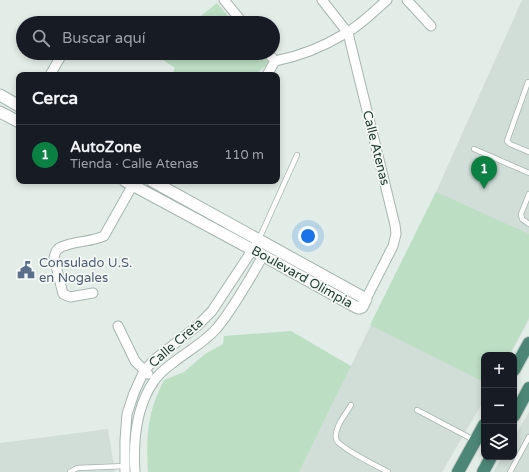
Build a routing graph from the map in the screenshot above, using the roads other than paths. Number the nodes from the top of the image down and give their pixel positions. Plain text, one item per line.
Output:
1 (224, 0) edge
2 (322, 0) edge
3 (387, 0) edge
4 (407, 0) edge
5 (237, 16) edge
6 (431, 26) dead end
7 (348, 33) junction
8 (59, 60) edge
9 (278, 60) edge
10 (280, 60) edge
11 (274, 61) joint
12 (52, 72) edge
13 (268, 72) edge
14 (528, 82) edge
15 (0, 95) edge
16 (16, 104) edge
17 (0, 112) edge
18 (16, 120) edge
19 (474, 149) dead end
20 (529, 152) edge
21 (297, 155) dead end
22 (529, 173) edge
23 (130, 184) edge
24 (133, 184) edge
25 (157, 184) edge
26 (529, 194) edge
27 (529, 224) edge
28 (258, 240) junction
29 (253, 250) junction
30 (263, 256) junction
31 (94, 293) dead end
32 (366, 299) junction
33 (218, 301) junction
34 (230, 309) junction
35 (118, 326) dead end
36 (529, 343) edge
37 (517, 365) edge
38 (144, 371) junction
39 (154, 380) junction
40 (529, 388) edge
41 (351, 405) dead end
42 (417, 410) dead end
43 (517, 412) edge
44 (481, 431) edge
45 (529, 437) edge
46 (476, 441) junction
47 (489, 460) edge
48 (125, 469) edge
49 (135, 469) edge
50 (70, 472) edge
51 (388, 472) edge
52 (458, 472) edge
53 (483, 472) edge
54 (510, 472) edge

1 - 5 street
2 - 7 street, Calle Atenas
3 - 7 street
4 - 6 street
7 - 10 street
7 - 32 street, Calle Atenas
8 - 12 street
9 - 11 street
11 - 13 street
14 - 20 lane
15 - 16 street
17 - 18 street
19 - 22 lane
21 - 28 lane
23 - 31 street
24 - 29 street, Boulevard Olimpia
25 - 28 street, Boulevard Olimpia
26 - 27 lane
28 - 29 street, Calle Creta
28 - 32 street, Boulevard Olimpia
29 - 30 street, Boulevard Olimpia
29 - 33 street, Calle Creta
30 - 32 street, Boulevard Olimpia
30 - 34 street, Calle Creta
33 - 34 street
33 - 38 street, Calle Creta
34 - 39 street, Calle Creta
35 - 38 street
36 - 37 highway
38 - 39 street
38 - 48 street, Calle Creta
39 - 49 street, Calle Creta
40 - 43 highway
41 - 51 lane
42 - 46 lane
44 - 46 highway
45 - 54 lane
46 - 52 highway
47 - 53 highway
48 - 49 lane
48 - 50 lane

